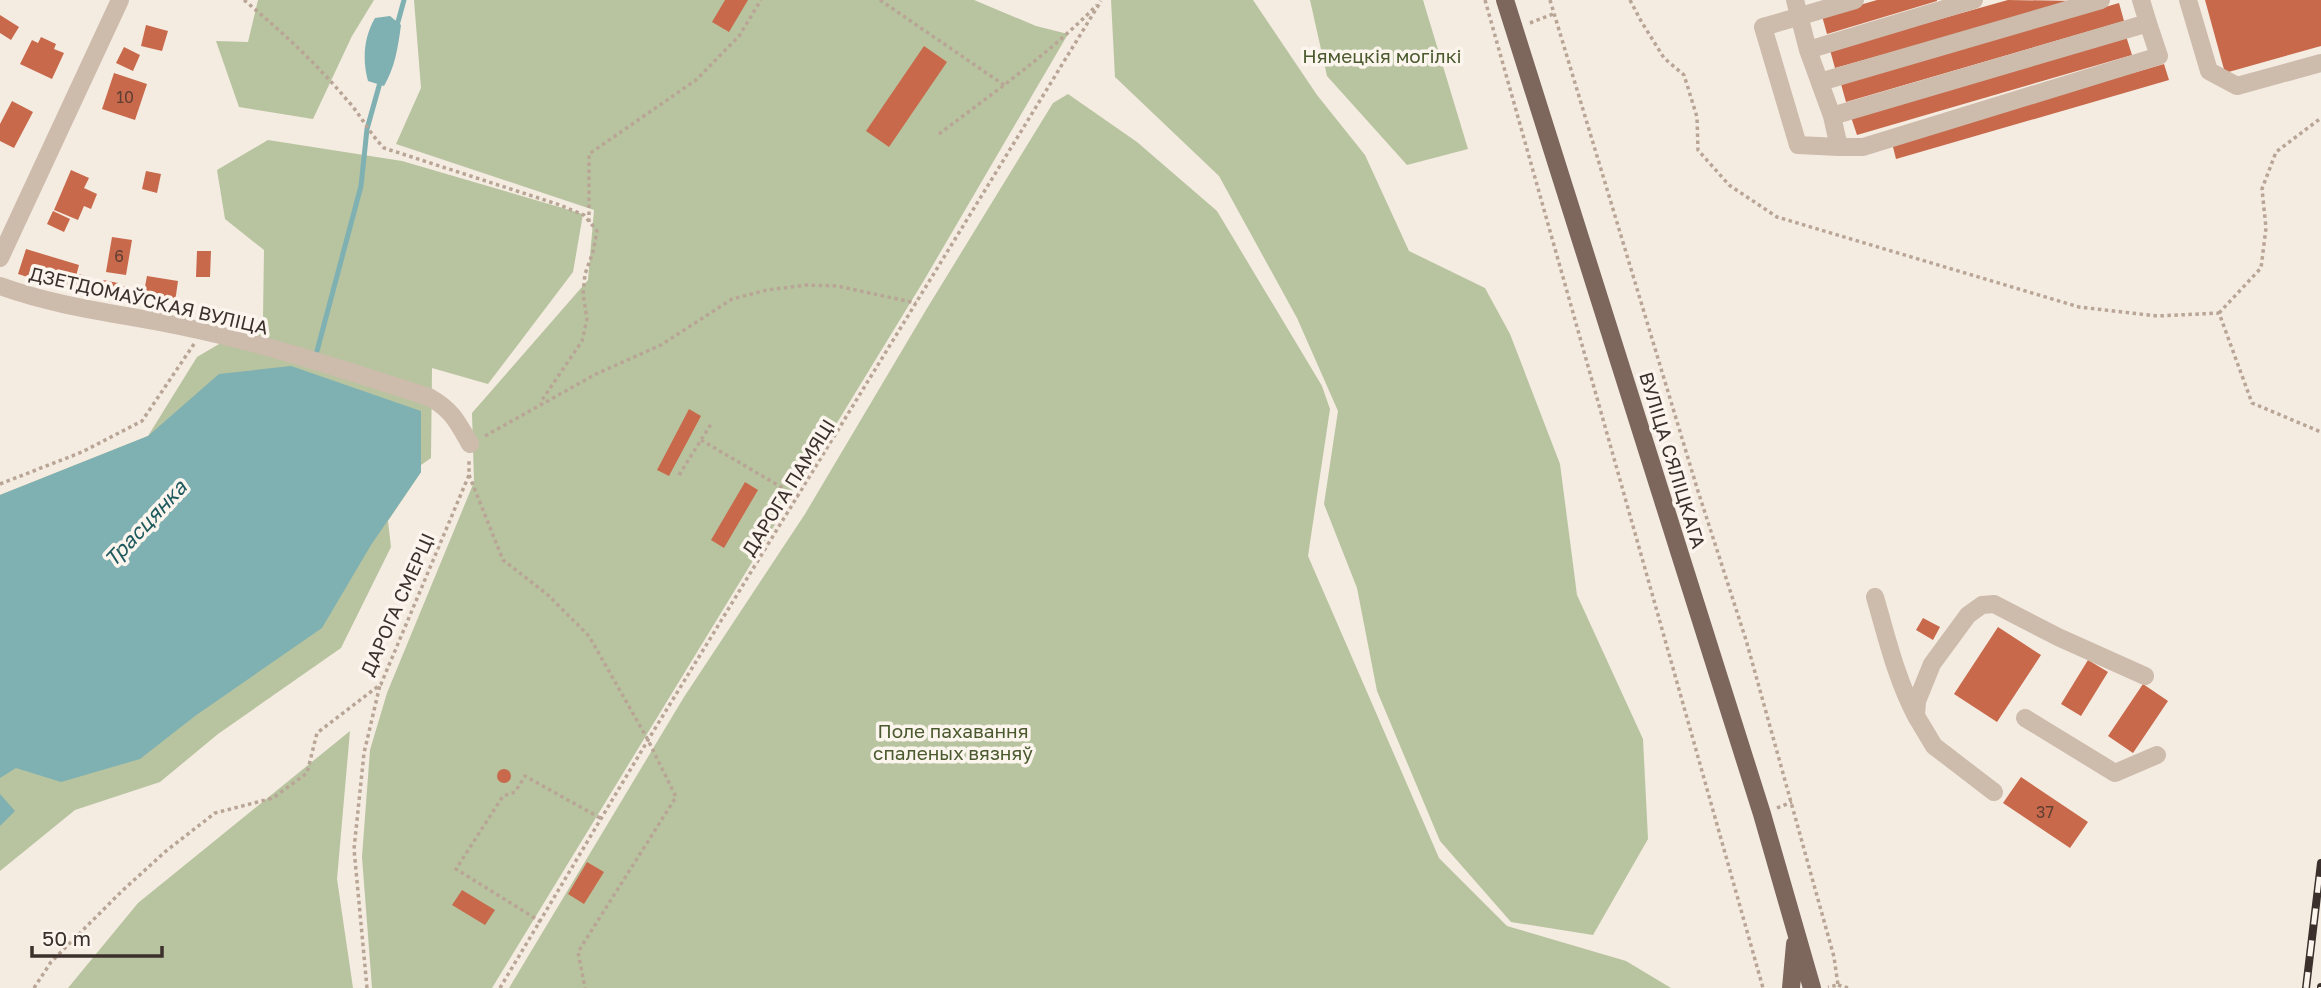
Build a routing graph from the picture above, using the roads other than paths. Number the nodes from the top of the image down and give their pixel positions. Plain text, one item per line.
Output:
1 (120, 0) edge
2 (1505, 0) edge
3 (1855, 0) edge
4 (1974, 0) edge
5 (2101, 0) edge
6 (2141, 0) edge
7 (2188, 0) edge
8 (1797, 8) edge
9 (2148, 23) junction
10 (1808, 50) junction
11 (2321, 63) edge
12 (1820, 82) junction
13 (1832, 116) junction
14 (1839, 147) junction
15 (0, 258) edge
16 (0, 286) edge
17 (470, 444) road end
18 (1875, 597) dead end
19 (2145, 676) dead end
20 (1916, 716) junction
21 (2025, 718) dead end
22 (2157, 755) dead end
23 (1994, 792) dead end
24 (1796, 934) junction
25 (1791, 988) edge
26 (1812, 988) edge

1 - 15 street
2 - 24 main road, ВУЛІЦА СЯЛІЦКАГА
3 - 8 street
4 - 10 street
5 - 12 street
6 - 9 street
7 - 11 street
8 - 10 street
8 - 14 street
9 - 13 street
9 - 14 street
10 - 12 street
12 - 13 street
13 - 14 street
16 - 17 street, ДЗЕТДОМАЎСКАЯ ВУЛІЦА
18 - 20 street
19 - 20 street
20 - 23 street
21 - 22 street
24 - 25 main road, ВУЛІЦА СЯЛІЦКАГА
24 - 26 main road, ВУЛІЦА СЯЛІЦКАГА

